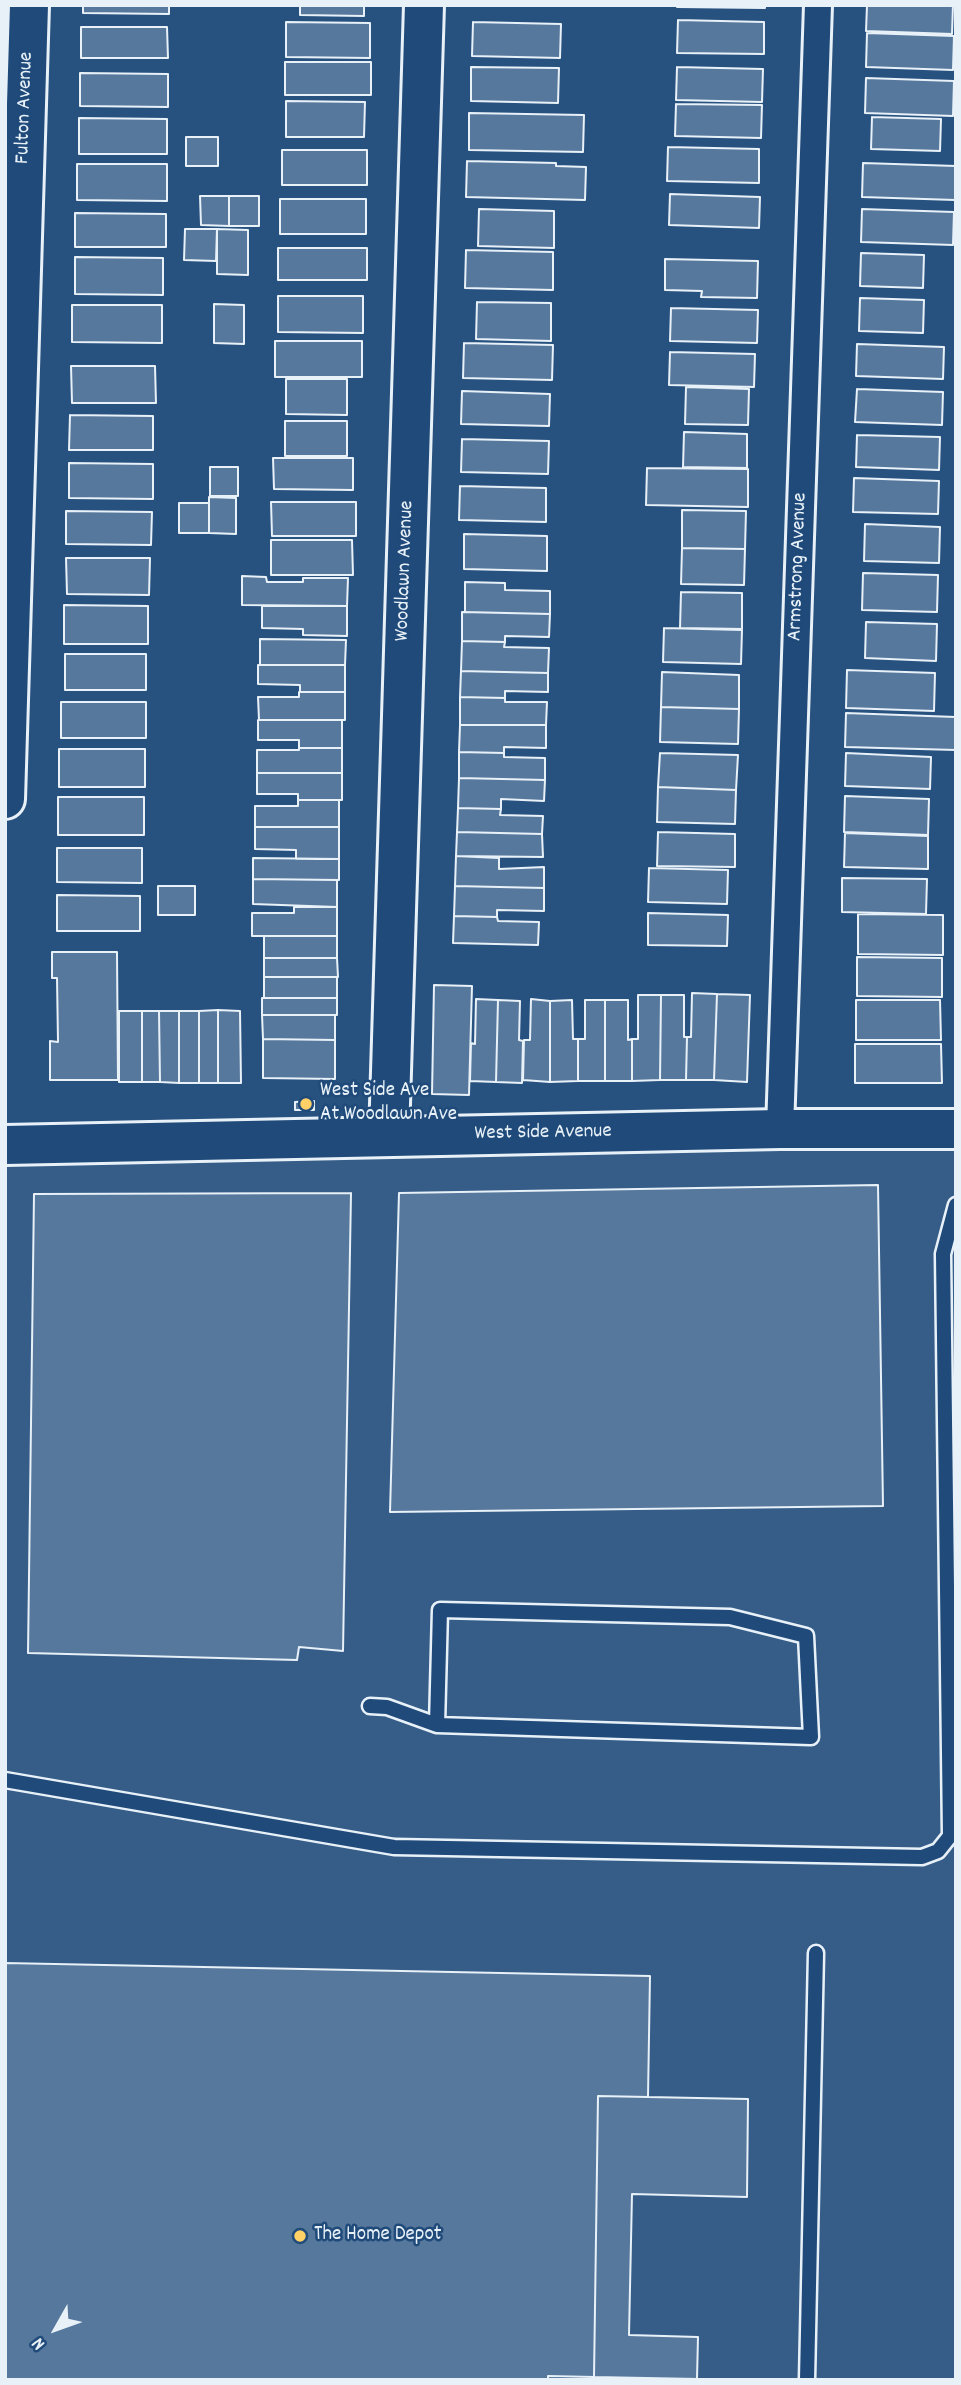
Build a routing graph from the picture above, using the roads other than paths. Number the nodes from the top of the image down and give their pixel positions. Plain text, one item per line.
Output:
1 (29, 5) edge
2 (424, 5) edge
3 (818, 5) edge
4 (5, 799) edge
5 (780, 1129) junction
6 (956, 1129) edge
7 (389, 1136) junction
8 (5, 1145) edge
9 (956, 1205) edge
10 (370, 1706) dead end
11 (437, 1725) junction
12 (5, 1780) edge
13 (816, 1953) dead end
14 (807, 2380) edge

1 - 4 street, Fulton Avenue
2 - 7 street, Woodlawn Avenue
3 - 5 street, Armstrong Avenue
5 - 6 street, West Side Avenue
5 - 7 street, West Side Avenue
7 - 8 street, West Side Avenue
9 - 12 lane
10 - 11 lane
11 - 11 lane
13 - 14 lane

